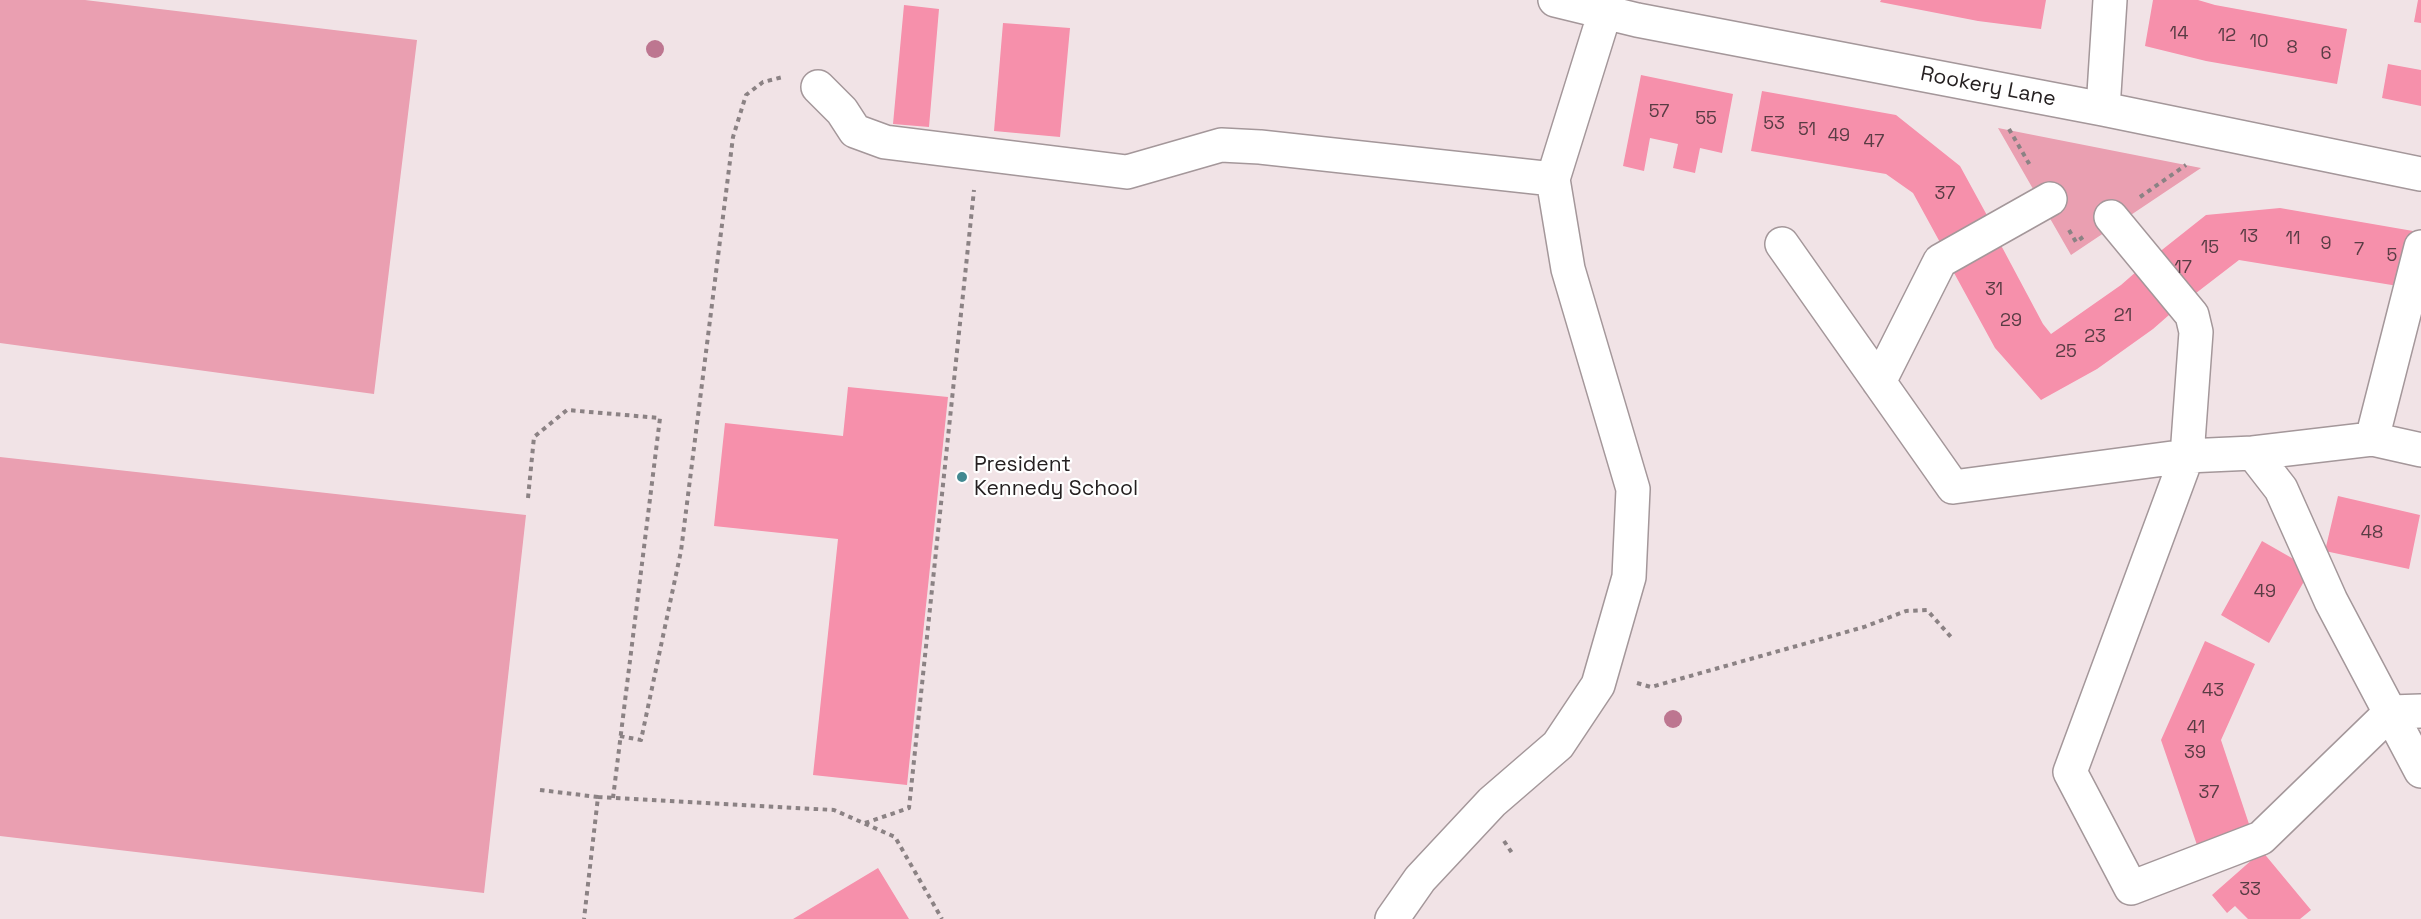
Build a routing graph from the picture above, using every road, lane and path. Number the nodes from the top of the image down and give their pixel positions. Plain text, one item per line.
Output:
1 (1555, 0) edge
2 (2110, 0) edge
3 (1637, 10) edge
4 (1605, 12) junction
5 (818, 87) joint
6 (1984, 87) junction
7 (2103, 109) junction
8 (2228, 135) junction
9 (978, 153) junction
10 (2421, 174) edge
11 (1553, 179) junction
12 (2050, 199) junction
13 (2111, 217) junction
14 (1782, 244) dead end
15 (2421, 247) edge
16 (1880, 382) junction
17 (2372, 439) junction
18 (2421, 450) edge
19 (2253, 453) junction
20 (2187, 456) junction
21 (528, 498) dead end
22 (1951, 637) dead end
23 (1601, 674) junction
24 (2406, 712) edge
25 (620, 736) junction
26 (2421, 771) edge
27 (540, 790) dead end
28 (598, 797) junction
29 (613, 798) junction
30 (865, 823) junction
31 (584, 919) edge
32 (942, 919) edge
33 (1392, 919) edge

1 - 4 street, Rookery Lane
2 - 7 street
3 - 4 street, Rookery Lane
3 - 6 street, Rookery Lane
4 - 11 street
5 - 9 street
5 - 25 path
6 - 7 street, Rookery Lane
6 - 12 path
7 - 8 street, Rookery Lane
8 - 10 street, Rookery Lane
8 - 13 path
9 - 11 street
9 - 30 path
11 - 23 street
12 - 13 path
12 - 16 street
13 - 20 street
14 - 16 street
15 - 17 street
16 - 20 street
17 - 18 street
17 - 19 street
19 - 20 street
19 - 24 street
20 - 24 street
21 - 25 path
22 - 23 path
23 - 33 street
24 - 26 street
25 - 29 path
27 - 28 path
28 - 29 path
28 - 31 path
29 - 30 path
30 - 32 path

